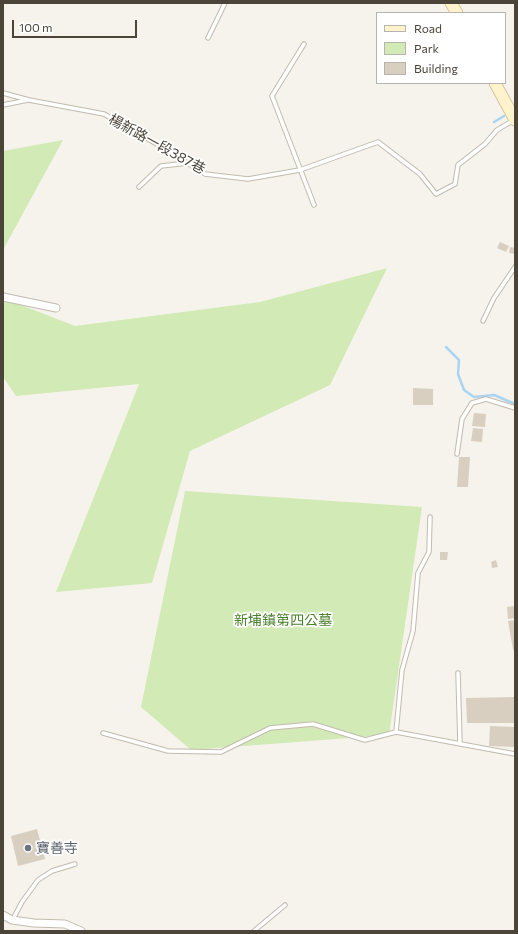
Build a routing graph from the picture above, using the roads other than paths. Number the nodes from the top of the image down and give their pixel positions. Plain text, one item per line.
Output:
1 (224, 3) edge
2 (451, 3) edge
3 (456, 12) edge
4 (208, 38) dead end
5 (304, 44) dead end
6 (496, 84) edge
7 (3, 93) edge
8 (29, 100) junction
9 (3, 105) edge
10 (515, 120) edge
11 (188, 163) junction
12 (300, 170) junction
13 (138, 187) dead end
14 (314, 205) dead end
15 (515, 267) edge
16 (3, 297) edge
17 (56, 308) dead end
18 (483, 321) dead end
19 (515, 408) edge
20 (457, 454) dead end
21 (430, 517) dead end
22 (458, 673) dead end
23 (396, 732) junction
24 (103, 733) dead end
25 (460, 744) junction
26 (515, 754) edge
27 (75, 864) dead end
28 (285, 905) dead end
29 (3, 915) edge
30 (12, 920) junction
31 (81, 931) edge
32 (254, 931) edge

1 - 4 lane
2 - 3 main road
5 - 12 lane
6 - 10 main road
7 - 8 lane, 楊新路一段387巷
8 - 9 lane
8 - 11 lane, 楊新路一段387巷
10 - 12 lane, 楊新路一段387巷
11 - 12 lane, 楊新路一段387巷
11 - 13 lane
12 - 14 lane
15 - 18 lane
16 - 17 street
19 - 20 lane
21 - 23 lane
22 - 25 lane
23 - 24 lane
23 - 25 lane
25 - 26 lane
27 - 30 lane
28 - 32 lane
29 - 30 street
30 - 31 street

